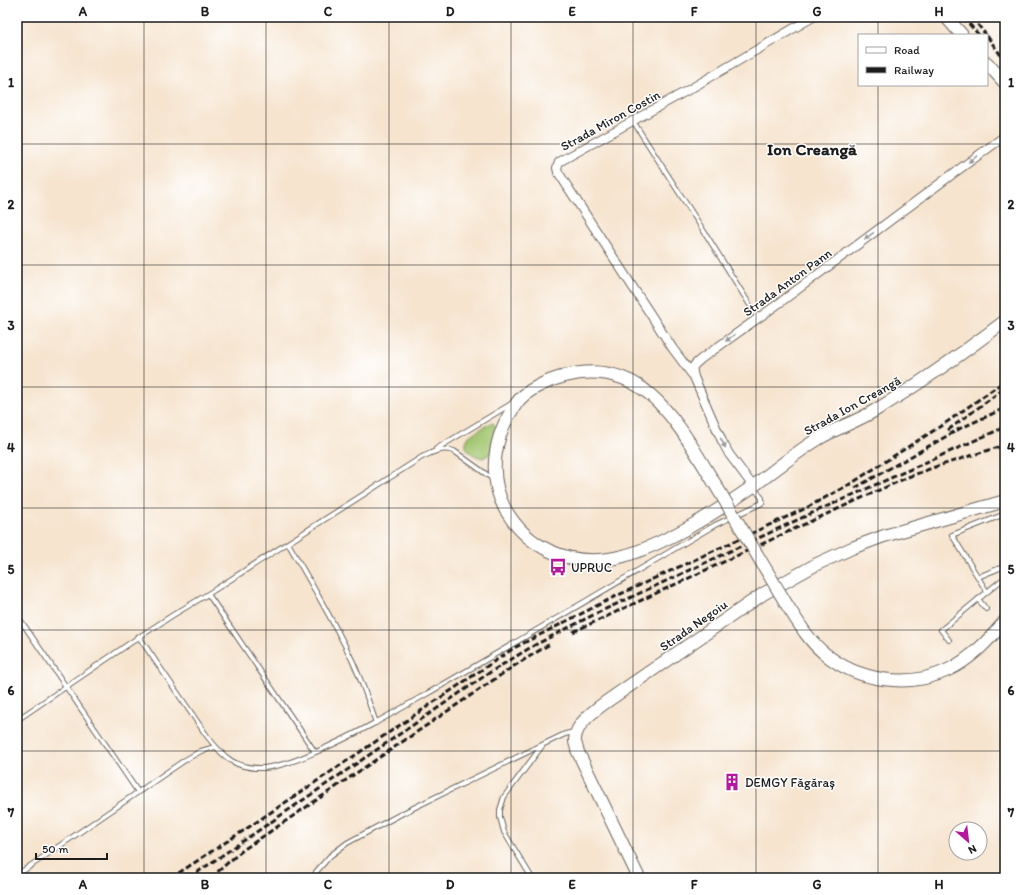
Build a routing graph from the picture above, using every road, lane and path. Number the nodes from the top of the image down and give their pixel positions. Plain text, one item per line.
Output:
1 (813, 17) edge
2 (946, 17) edge
3 (961, 34) edge
4 (988, 64) edge
5 (1005, 83) edge
6 (632, 121) junction
7 (1005, 136) edge
8 (758, 318) junction
9 (1005, 321) edge
10 (694, 377) junction
11 (519, 400) junction
12 (422, 458) junction
13 (496, 481) junction
14 (753, 486) junction
15 (1005, 501) edge
16 (989, 506) junction
17 (1005, 512) edge
18 (288, 543) junction
19 (1005, 566) edge
20 (978, 577) junction
21 (1003, 579) dead end
22 (987, 592) junction
23 (208, 594) junction
24 (978, 599) junction
25 (986, 609) dead end
26 (17, 614) edge
27 (1005, 621) edge
28 (139, 637) junction
29 (949, 640) dead end
30 (66, 687) junction
31 (17, 720) edge
32 (376, 723) junction
33 (577, 731) junction
34 (544, 744) junction
35 (215, 747) junction
36 (315, 752) junction
37 (138, 792) junction
38 (17, 875) edge
39 (315, 878) edge
40 (532, 878) edge
41 (638, 878) edge

1 - 6 street, Strada Miron Costin
2 - 3 main road
4 - 5 main road
6 - 8 lane
6 - 10 street, Strada Miron Costin
7 -> 8 street, Strada Anton Pann
8 -> 10 street, Strada Anton Pann
9 - 14 main road, Strada Ion Creangă
10 -> 14 street
11 - 12 lane
11 - 13 main road, Strada Ion Creangă
11 - 27 main road, bridge
12 - 13 lane
12 - 18 lane
13 - 14 main road, Strada Ion Creangă
14 - 32 lane
15 - 16 main road, Strada Negoiu
16 - 17 main road
16 - 33 main road, Strada Negoiu
17 - 20 lane
18 - 23 lane
18 - 32 lane
19 - 20 lane
20 - 22 lane
21 - 22 lane
22 - 24 lane
23 - 28 lane
23 - 36 lane
24 - 25 lane
24 - 29 lane
26 - 30 lane
28 - 30 lane
28 - 35 lane
30 - 31 lane
30 - 37 lane
32 - 36 lane
33 - 34 lane
33 - 41 main road
34 - 39 lane
34 - 40 lane
35 - 36 lane
35 - 37 lane
37 - 38 lane

